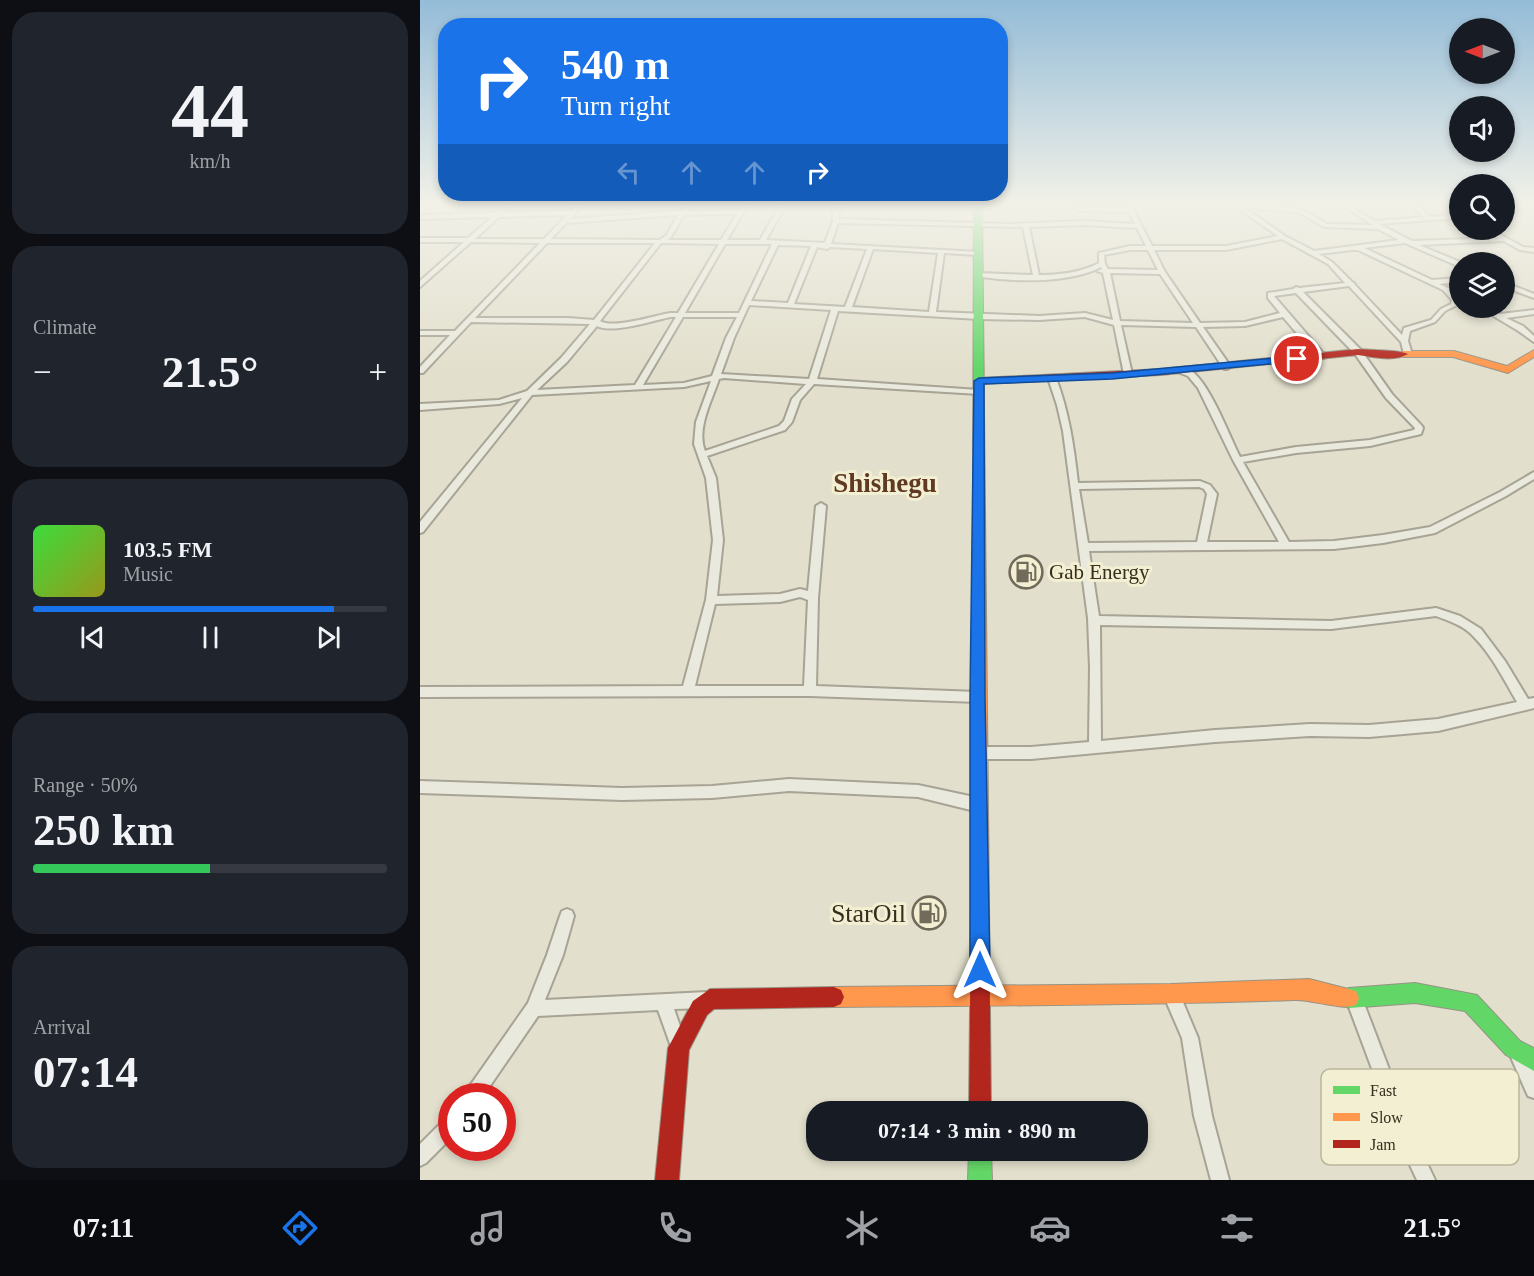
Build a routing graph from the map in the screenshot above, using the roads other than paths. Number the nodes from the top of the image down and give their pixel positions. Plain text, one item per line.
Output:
1 (448, 260) edge
2 (527, 260) edge
3 (645, 260) edge
4 (713, 260) edge
5 (767, 260) edge
6 (808, 260) edge
7 (866, 260) edge
8 (940, 260) edge
9 (978, 260) edge
10 (1033, 260) edge
11 (1102, 260) edge
12 (1157, 260) edge
13 (1327, 260) edge
14 (1387, 260) edge
15 (1104, 268) junction
16 (1162, 272) junction
17 (978, 275) junction
18 (1036, 276) junction
19 (1352, 284) junction
20 (1449, 284) edge
21 (420, 285) edge
22 (1445, 286) junction
23 (1515, 288) edge
24 (1296, 289) junction
25 (1449, 289) edge
26 (1534, 296) edge
27 (746, 303) junction
28 (790, 306) junction
29 (835, 309) junction
30 (848, 309) junction
31 (1534, 312) edge
32 (681, 314) junction
33 (932, 314) junction
34 (1285, 314) junction
35 (1515, 314) edge
36 (740, 315) junction
37 (979, 317) junction
38 (1504, 318) edge
39 (470, 320) junction
40 (596, 322) junction
41 (1115, 322) junction
42 (1198, 325) junction
43 (420, 333) edge
44 (456, 333) junction
45 (1534, 340) edge
46 (1406, 347) junction
47 (1358, 352) junction
48 (1534, 353) edge
49 (1321, 356) junction
50 (1227, 367) junction
51 (421, 370) edge
52 (1180, 370) junction
53 (1128, 374) junction
54 (717, 377) junction
55 (1052, 378) junction
56 (812, 382) junction
57 (979, 386) junction
58 (638, 387) junction
59 (530, 393) junction
60 (420, 407) edge
61 (704, 454) junction
62 (1237, 460) junction
63 (1534, 475) edge
64 (1074, 486) junction
65 (821, 506) dead end
66 (420, 529) edge
67 (1286, 546) junction
68 (1085, 547) junction
69 (1201, 547) junction
70 (813, 598) junction
71 (711, 600) junction
72 (1094, 620) junction
73 (688, 690) junction
74 (810, 691) junction
75 (420, 692) edge
76 (978, 697) junction
77 (1530, 704) edge
78 (1095, 748) junction
79 (979, 753) junction
80 (420, 787) edge
81 (979, 805) junction
82 (567, 916) dead end
83 (1171, 993) junction
84 (980, 994) junction
85 (710, 999) junction
86 (1354, 999) junction
87 (663, 1001) junction
88 (534, 1008) junction
89 (679, 1048) junction
90 (1526, 1057) edge
91 (1381, 1069) edge
92 (483, 1083) edge
93 (1534, 1090) edge
94 (980, 1101) edge
95 (438, 1139) edge
96 (421, 1157) edge
97 (980, 1161) edge
98 (1419, 1165) edge
99 (667, 1180) edge
100 (980, 1180) edge
101 (1220, 1180) edge
102 (1426, 1180) edge

1 - 21 street
2 - 39 street
3 - 40 street
4 - 32 street
5 - 27 street
6 - 28 street
7 - 30 street
8 - 33 street
9 - 17 street
10 - 18 street
11 - 15 street
12 - 16 street
13 - 19 street
14 - 22 street
15 - 16 street
15 - 18 street
15 - 41 street
16 - 42 street
17 - 18 street
17 - 37 street
19 - 24 street
19 - 46 street
20 - 22 street
22 - 25 street
22 - 46 street
23 - 26 street
24 - 34 street
24 - 47 street
27 - 28 street
27 - 36 street
28 - 29 street
29 - 30 street
29 - 56 street
30 - 33 street
31 - 35 street
32 - 36 street
32 - 40 street
32 - 58 street
33 - 37 street
34 - 42 street
34 - 49 street
36 - 54 street
37 - 41 street
37 - 57 street
38 - 45 street
39 - 40 street
39 - 44 street
40 - 59 street
41 - 42 street
41 - 53 street
42 - 50 street
43 - 44 street
44 - 51 street
46 - 47 street
46 - 48 street
47 - 49 street
47 - 62 street
49 - 50 street
50 - 52 street
52 - 53 street
52 - 62 street
53 - 55 street
54 - 56 street
54 - 58 street
54 - 61 street
55 - 57 street
55 - 64 street
56 - 57 street
56 - 61 street
57 - 76 street
58 - 59 street
59 - 60 street
59 - 66 street
61 - 71 street
62 - 67 street
63 - 67 street
64 - 68 street
64 - 69 street
65 - 70 street
67 - 69 street
68 - 69 street
68 - 72 street
70 - 71 street
70 - 74 street
71 - 73 street
72 - 77 street
72 - 78 street
73 - 74 street
73 - 75 street
74 - 76 street
76 - 79 street
77 - 78 street
78 - 79 street
79 - 81 street
80 - 81 street
81 - 84 street
82 - 88 street
83 - 84 street
83 - 86 street
83 - 101 street
84 - 85 street
84 - 94 street
85 - 87 street
85 - 89 street
86 - 90 street
86 - 91 street
87 - 88 street
87 - 89 street
88 - 92 street
89 - 99 street
90 - 93 street
95 - 96 street
97 - 100 street
98 - 102 street

